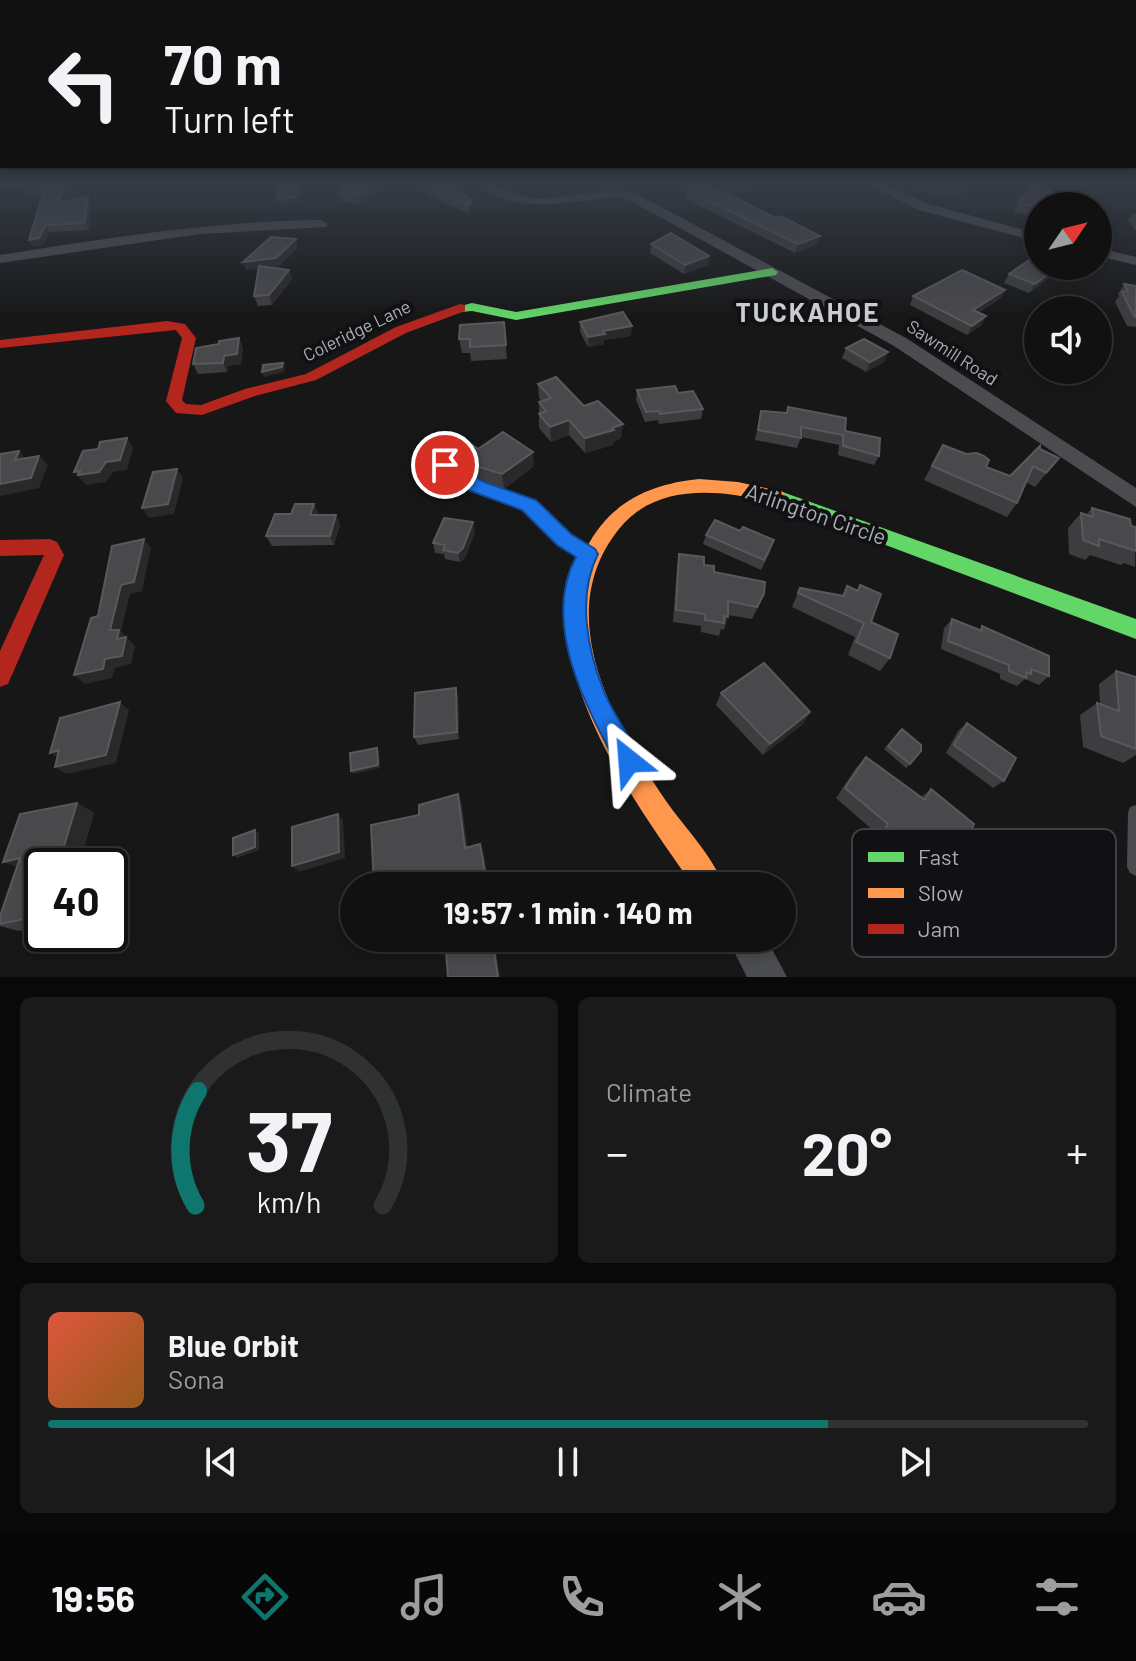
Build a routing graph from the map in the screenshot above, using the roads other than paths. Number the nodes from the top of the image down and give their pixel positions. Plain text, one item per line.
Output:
1 (239, 228) edge
2 (688, 228) edge
3 (1000, 228) edge
4 (1024, 234) edge
5 (1112, 255) edge
6 (0, 259) edge
7 (1136, 261) edge
8 (772, 272) junction
9 (0, 344) edge
10 (445, 465) dead end
11 (1136, 499) edge
12 (0, 548) edge
13 (588, 554) junction
14 (1136, 629) edge
15 (0, 676) edge
16 (1136, 813) edge
17 (1136, 867) edge
18 (701, 872) edge
19 (753, 952) edge
20 (768, 977) edge

1 - 6 street
2 - 8 street, Sawmill Road
3 - 4 street
5 - 7 street
8 - 9 street, Coleridge Lane
8 - 11 street, Sawmill Road
10 - 13 lane
12 - 15 street
13 - 14 street, Arlington Circle
13 - 18 street, Arlington Circle
16 - 17 lane
19 - 20 street

